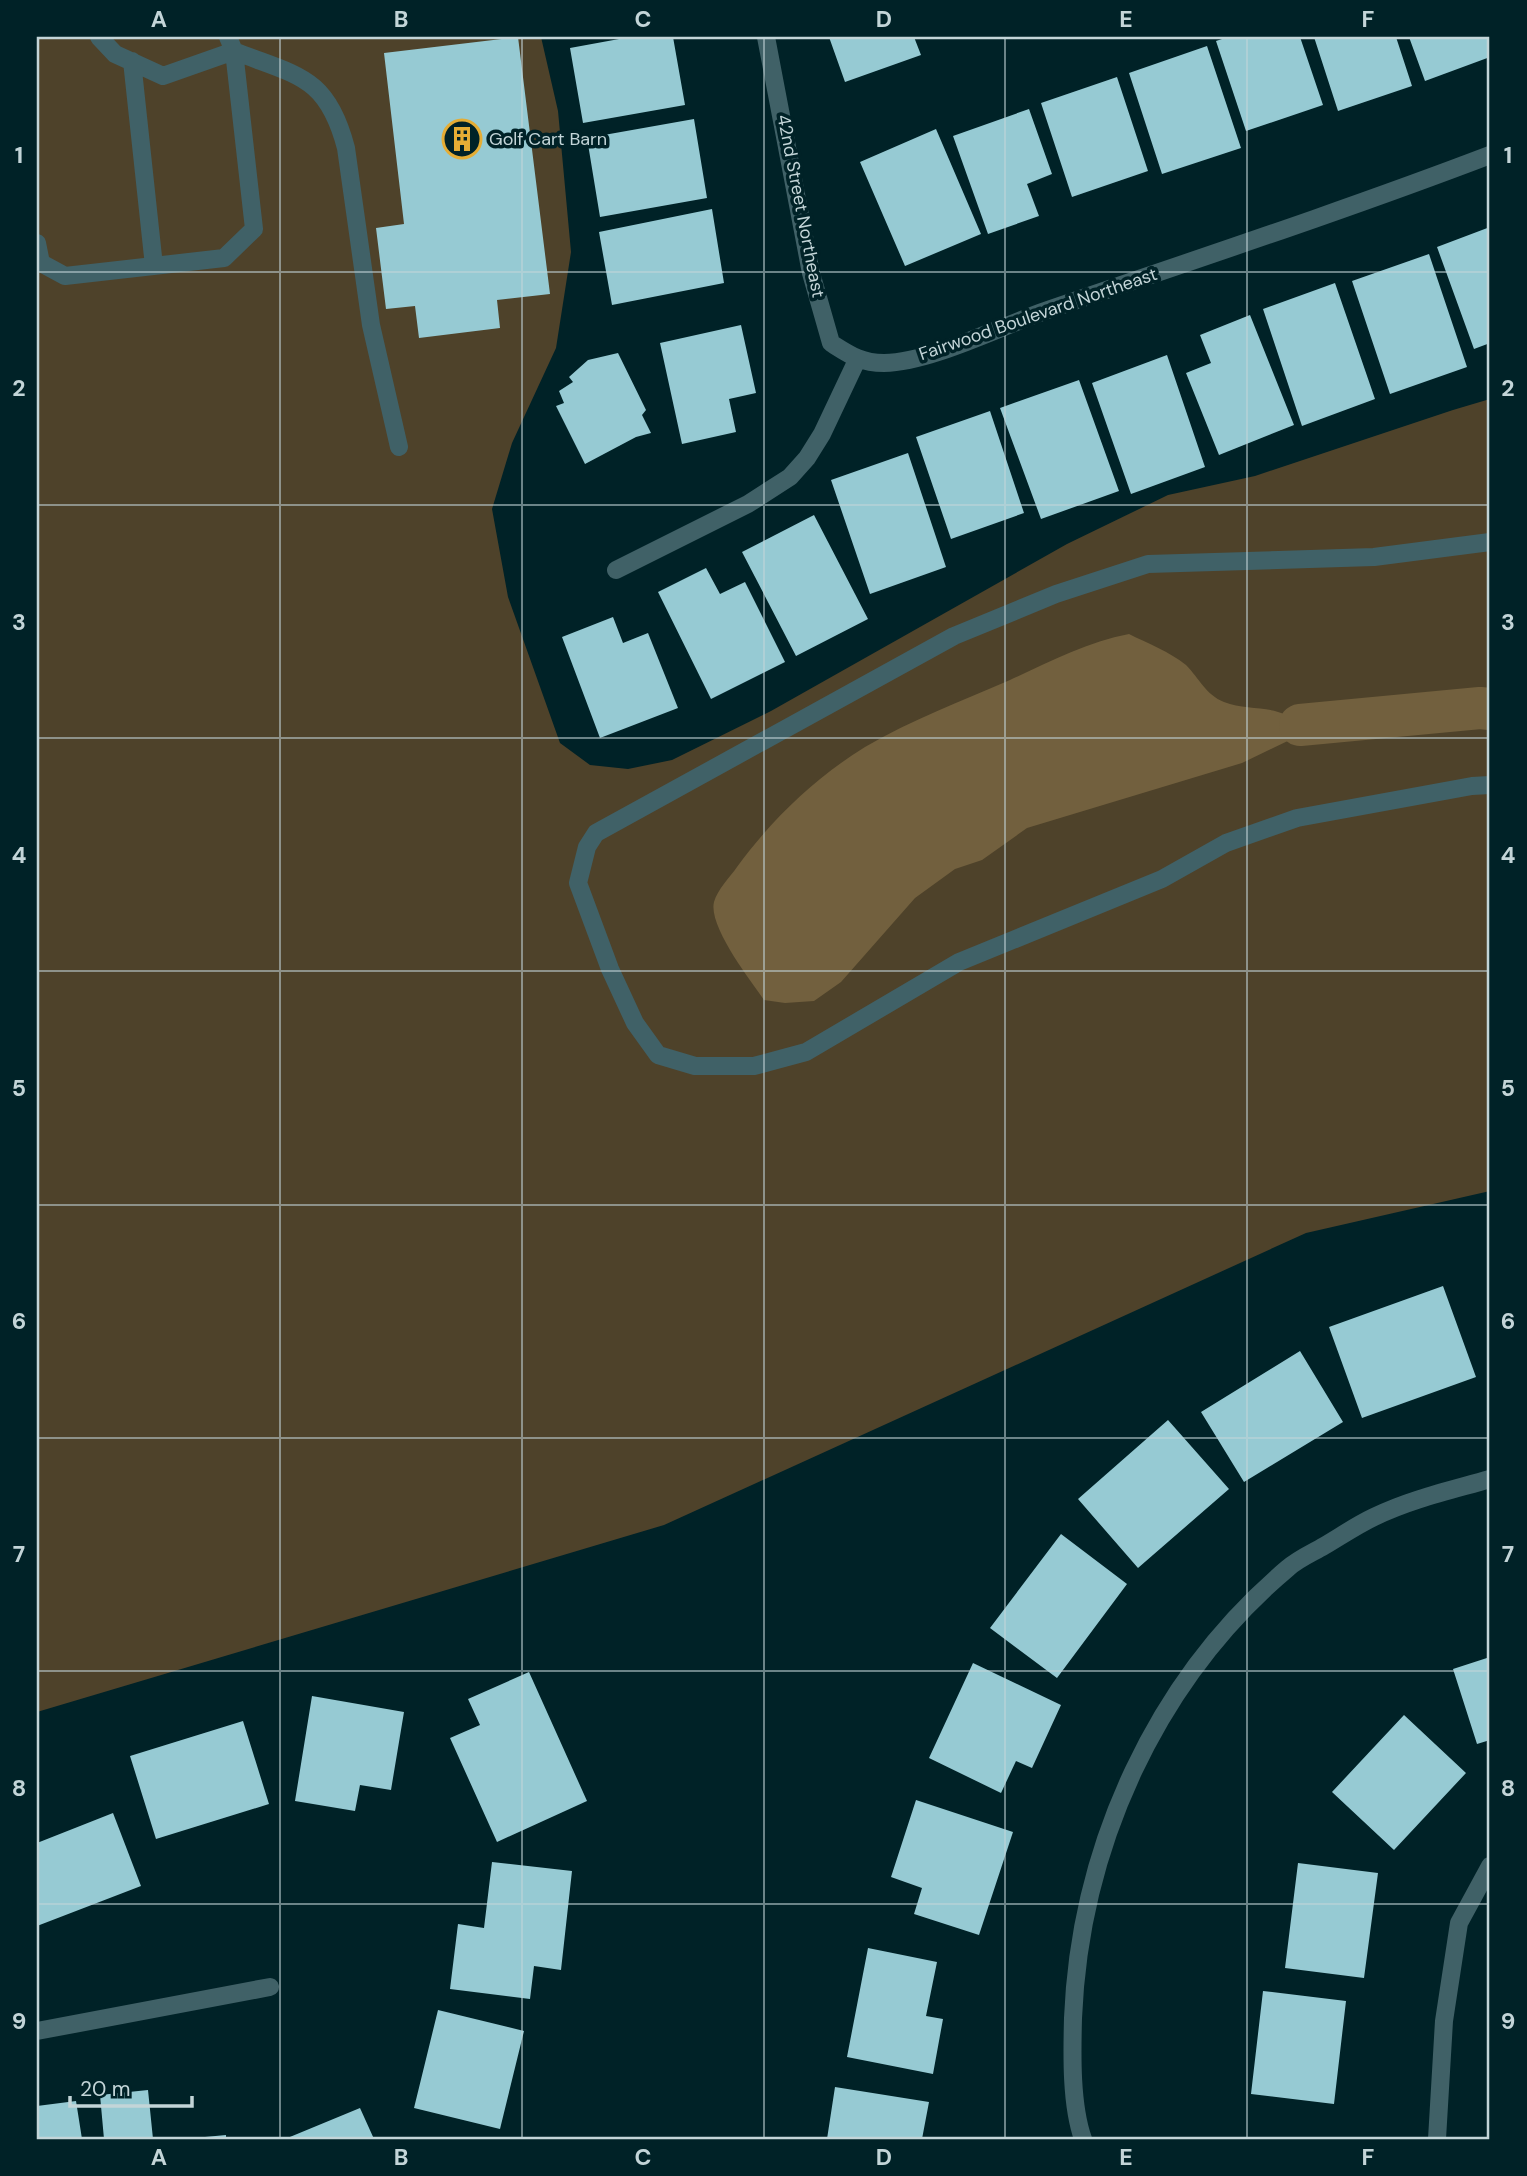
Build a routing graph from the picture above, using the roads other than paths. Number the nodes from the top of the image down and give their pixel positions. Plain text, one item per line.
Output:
1 (99, 37) edge
2 (766, 37) edge
3 (231, 44) edge
4 (132, 61) junction
5 (1490, 155) edge
6 (37, 243) edge
7 (154, 266) junction
8 (857, 360) junction
9 (399, 447) dead end
10 (1490, 542) edge
11 (616, 570) dead end
12 (1490, 785) edge
13 (1490, 1479) edge
14 (1490, 1866) edge
15 (270, 1987) dead end
16 (37, 2031) edge
17 (1083, 2139) edge
18 (1437, 2139) edge

1 - 4 street
2 - 8 street, 42nd Street Northeast
3 - 4 street
3 - 7 street
3 - 9 street
4 - 7 street
5 - 8 street, Fairwood Boulevard Northeast
6 - 7 street
8 - 11 street
10 - 12 street
13 - 17 street
14 - 18 street
15 - 16 street

